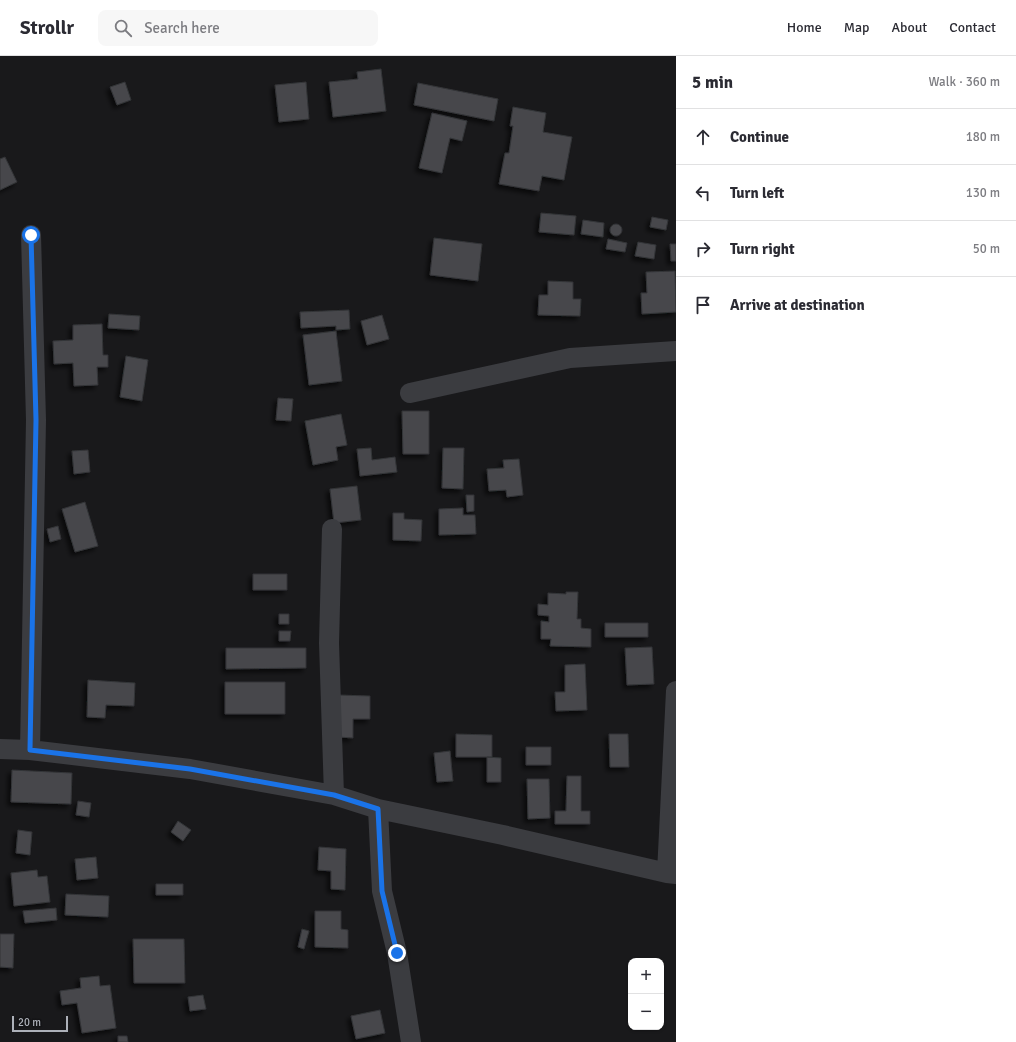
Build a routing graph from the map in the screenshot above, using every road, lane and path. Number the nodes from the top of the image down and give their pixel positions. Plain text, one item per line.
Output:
1 (31, 235) dead end
2 (676, 351) edge
3 (410, 393) dead end
4 (332, 529) dead end
5 (676, 691) edge
6 (0, 749) edge
7 (30, 750) junction
8 (334, 795) junction
9 (378, 809) junction
10 (672, 873) edge
11 (411, 1042) edge

1 - 7 street
2 - 3 street
4 - 8 street
5 - 10 street
6 - 7 street
7 - 8 street
8 - 9 street
9 - 10 street
9 - 11 street

